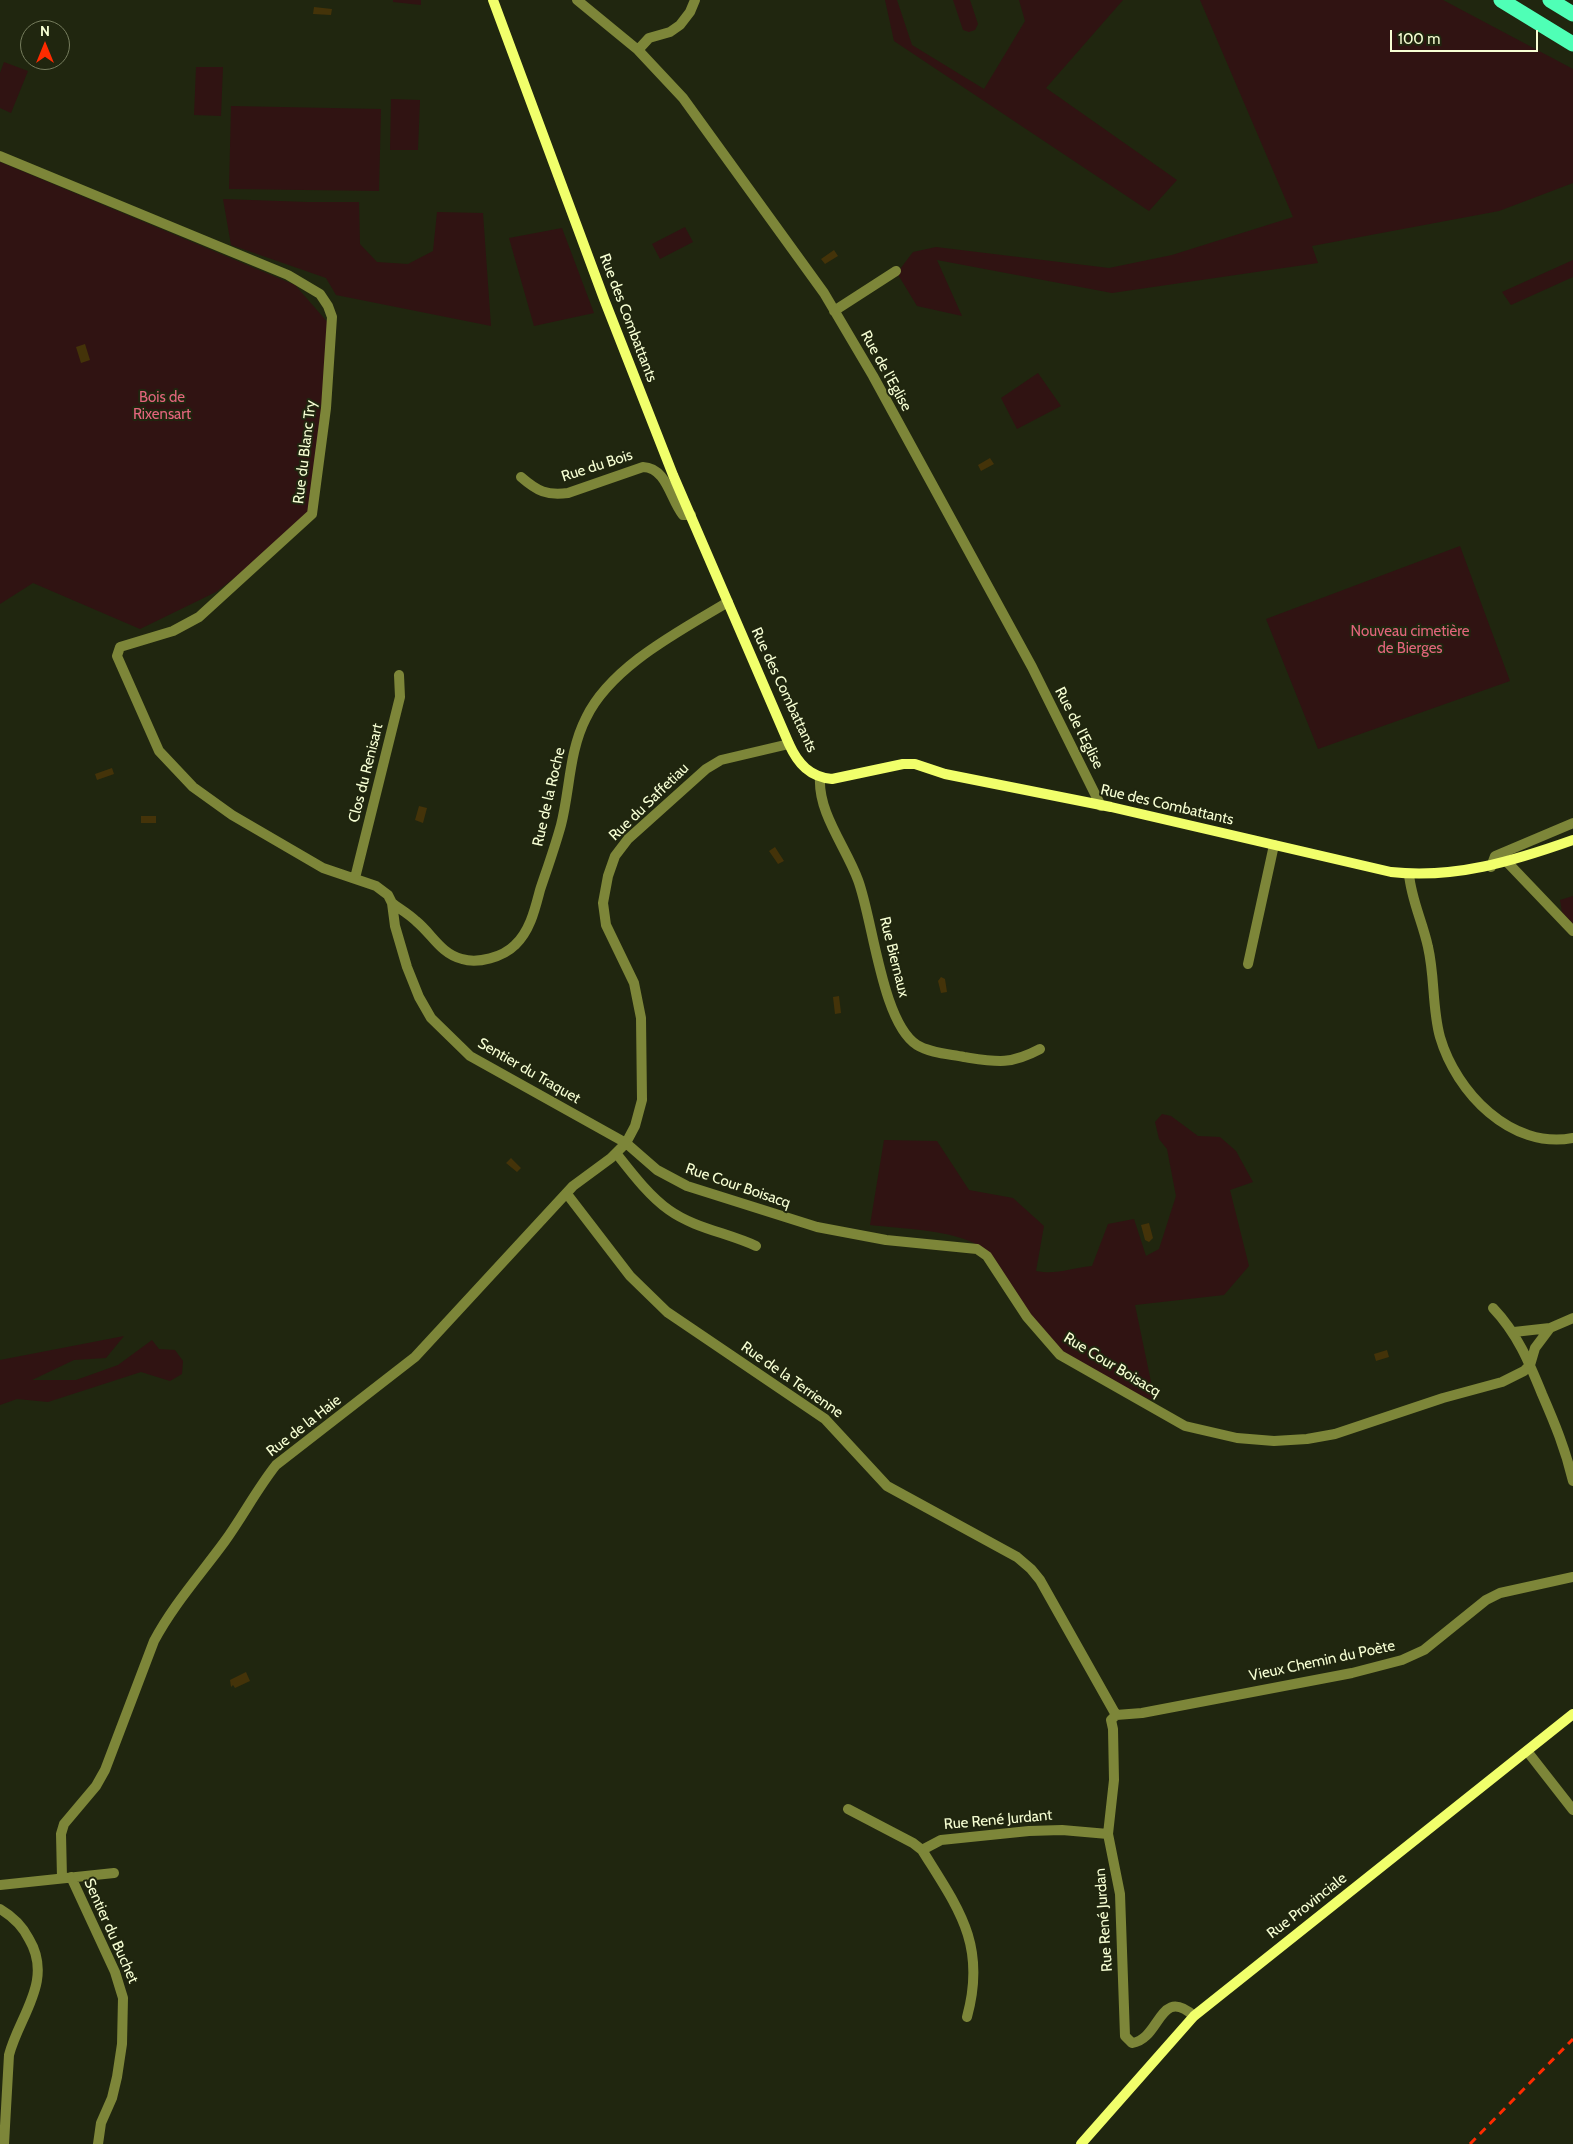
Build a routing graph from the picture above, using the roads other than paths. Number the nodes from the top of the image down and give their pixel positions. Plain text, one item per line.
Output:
1 (493, 0) edge
2 (577, 0) edge
3 (695, 0) edge
4 (1501, 0) edge
5 (1550, 0) edge
6 (1573, 14) edge
7 (1573, 44) edge
8 (638, 50) junction
9 (0, 156) edge
10 (896, 271) dead end
11 (834, 311) junction
12 (522, 476) dead end
13 (691, 515) junction
14 (728, 602) junction
15 (399, 675) dead end
16 (789, 744) junction
17 (820, 778) junction
18 (1101, 806) junction
19 (1573, 823) edge
20 (1573, 840) edge
21 (1274, 845) junction
22 (1508, 863) junction
23 (1490, 867) junction
24 (1409, 874) junction
25 (355, 878) junction
26 (392, 903) junction
27 (1573, 931) edge
28 (1248, 964) dead end
29 (1040, 1049) dead end
30 (1573, 1138) edge
31 (626, 1143) junction
32 (616, 1153) junction
33 (567, 1194) junction
34 (756, 1246) dead end
35 (1493, 1308) dead end
36 (1573, 1318) edge
37 (1550, 1328) junction
38 (1514, 1332) junction
39 (1530, 1365) junction
40 (1573, 1480) edge
41 (1573, 1577) edge
42 (1573, 1714) edge
43 (1116, 1715) junction
44 (1527, 1751) junction
45 (848, 1809) dead end
46 (1573, 1810) edge
47 (1108, 1834) junction
48 (922, 1850) junction
49 (114, 1872) dead end
50 (66, 1877) junction
51 (0, 1885) edge
52 (0, 1910) edge
53 (1194, 2016) junction
54 (968, 2017) dead end
55 (4, 2144) edge
56 (98, 2144) edge
57 (1081, 2144) edge

1 - 13 street, Rue des Combattants
2 - 8 street, Rue de l'Eglise
3 - 8 street
4 - 7 highway
5 - 6 highway
8 - 11 street, Rue de l'Eglise
9 - 25 street, Rue du Blanc Try
10 - 11 street
11 - 18 street, Rue de l'Eglise
12 - 13 street, Rue du Bois
13 - 14 street, Rue des Combattants
14 - 16 street, Rue des Combattants
14 - 26 street, Rue de la Roche
15 - 25 street, Clos du Renisart
16 - 17 street, Rue des Combattants
16 - 31 street, Rue du Saffetiau
17 - 18 street, Rue des Combattants
17 - 29 street, Rue Biernaux
18 - 21 street, Rue des Combattants
19 - 23 street
20 - 22 street, Rue des Combattants
21 - 24 street, Rue des Combattants
21 - 28 street
22 - 23 street, Rue des Combattants
22 - 27 street
23 - 24 street, Rue des Combattants
24 - 30 street
25 - 26 street
26 - 31 street, Sentier du Traquet
31 - 32 street, Rue de la Haie
31 - 39 street, Rue Cour Boisacq
32 - 33 street, Rue de la Haie
32 - 34 street
33 - 43 street, Rue de la Terrienne
33 - 50 street, Rue de la Haie
35 - 38 street
36 - 37 street
37 - 38 street
37 - 39 street
38 - 39 street
39 - 40 street
41 - 43 street, Vieux Chemin du Poète
42 - 44 street, Rue Provinciale
43 - 47 street, Rue René Jurdan
44 - 46 street
44 - 53 street, Rue Provinciale
45 - 48 street
47 - 48 street, Rue René Jurdant
47 - 53 street, Rue René Jurdan
48 - 54 street
49 - 50 street
50 - 51 street
50 - 56 street, Sentier du Buchet
52 - 55 street
53 - 57 street, Rue Provinciale

